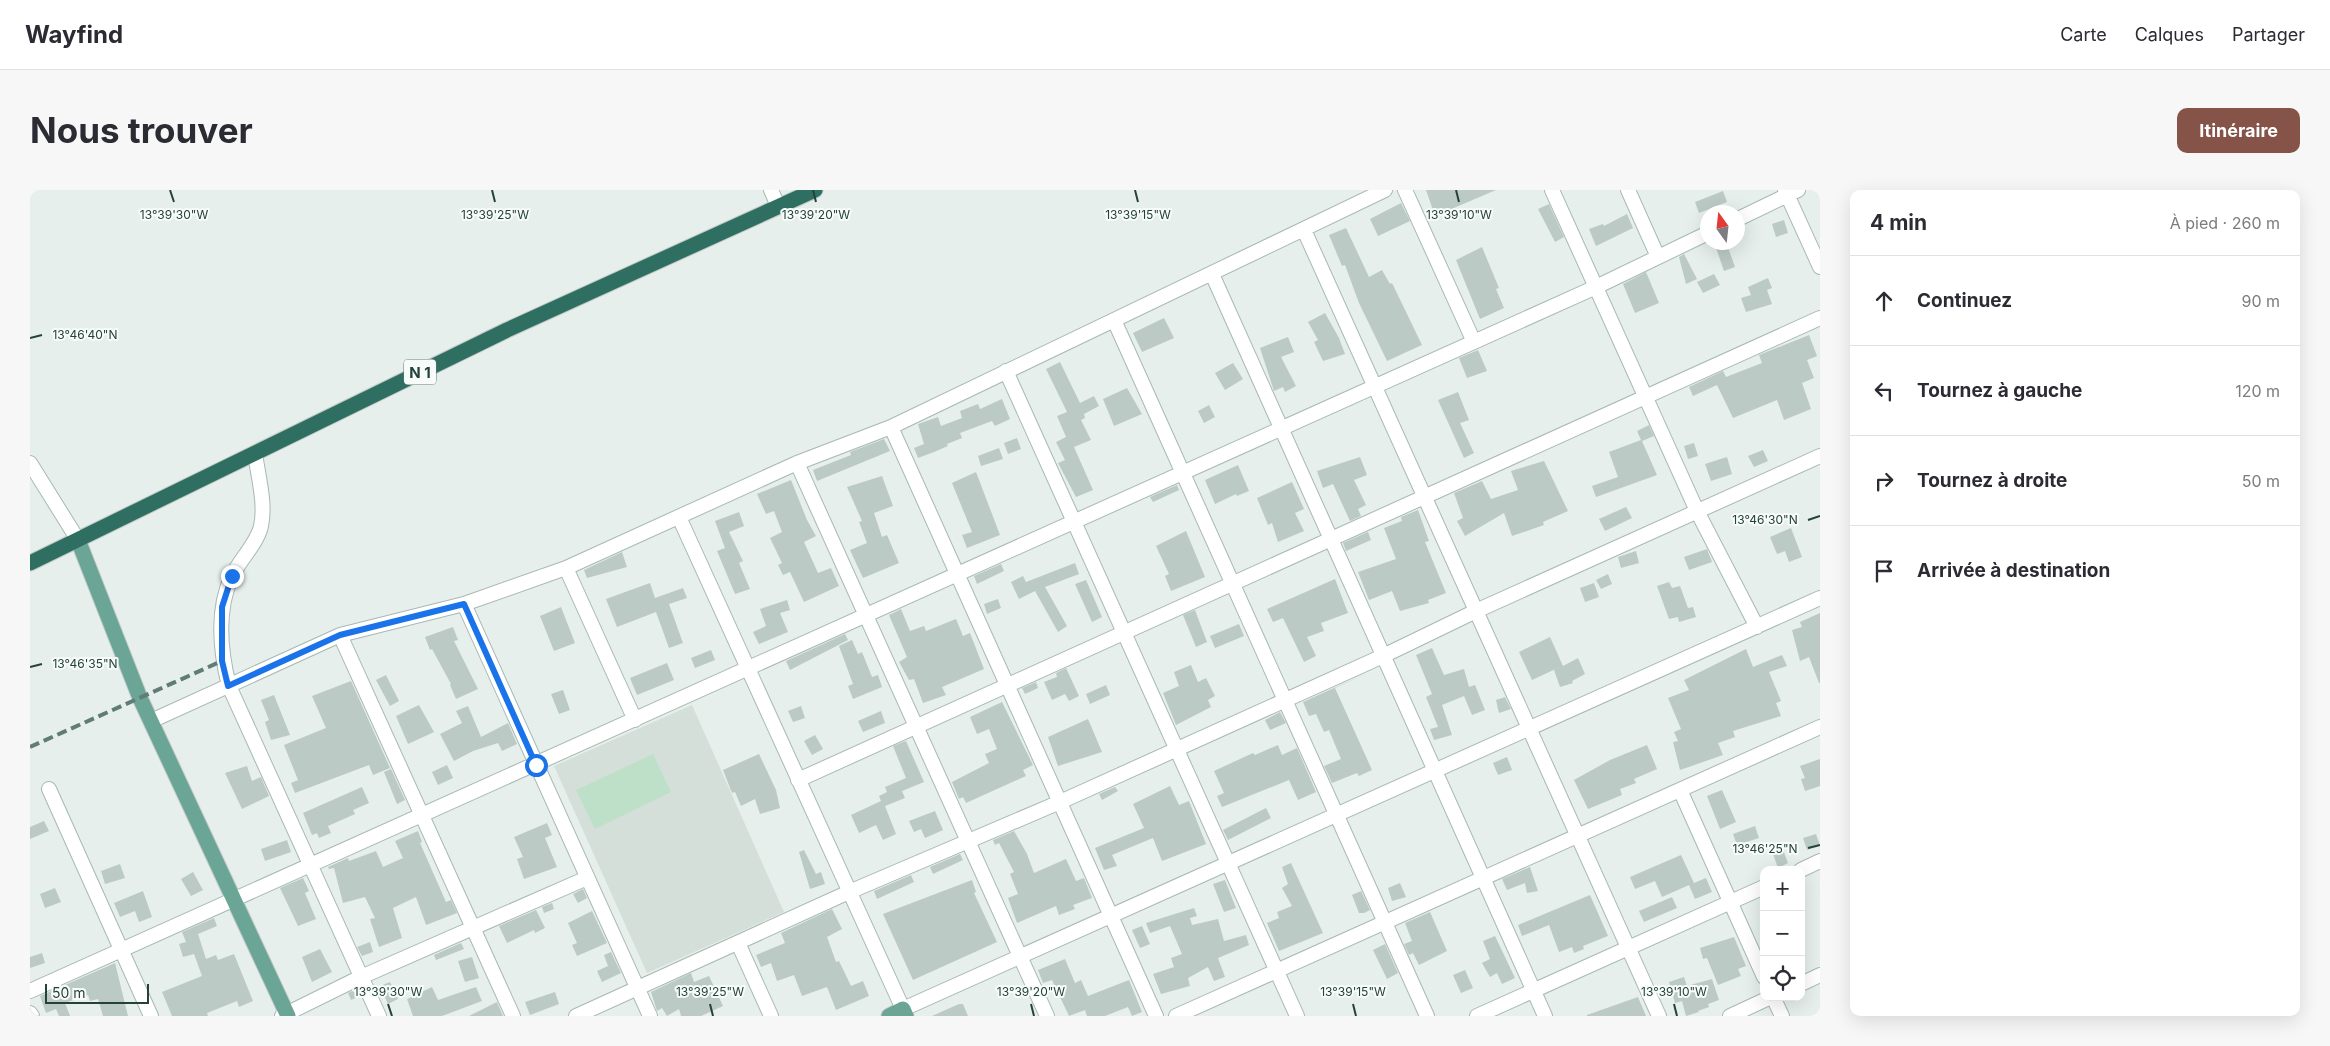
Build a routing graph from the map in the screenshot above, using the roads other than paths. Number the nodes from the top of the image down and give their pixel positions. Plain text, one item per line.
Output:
1 (771, 190) edge
2 (814, 190) edge
3 (1370, 190) edge
4 (1385, 190) edge
5 (1405, 190) edge
6 (1552, 190) edge
7 (1628, 190) edge
8 (1790, 192) edge
9 (778, 206) junction
10 (1353, 206) junction
11 (1745, 215) edge
12 (1304, 230) junction
13 (1700, 237) edge
14 (1658, 258) junction
15 (1820, 267) edge
16 (1212, 274) junction
17 (1596, 287) junction
18 (1820, 318) edge
19 (1114, 320) junction
20 (1474, 342) junction
21 (1006, 371) junction
22 (1375, 387) junction
23 (1646, 397) junction
24 (891, 426) junction
25 (1280, 429) junction
26 (255, 453) junction
27 (1820, 456) edge
28 (30, 463) edge
29 (798, 463) junction
30 (1183, 473) junction
31 (1425, 497) junction
32 (1697, 511) junction
33 (679, 517) junction
34 (1074, 522) junction
35 (78, 540) junction
36 (1331, 540) junction
37 (30, 563) edge
38 (566, 568) junction
39 (957, 575) junction
40 (1233, 583) junction
41 (1820, 598) edge
42 (464, 604) junction
43 (1476, 610) junction
44 (867, 616) junction
45 (1757, 627) junction
46 (1124, 633) junction
47 (340, 635) junction
48 (1383, 656) junction
49 (748, 669) junction
50 (1008, 685) junction
51 (228, 686) junction
52 (1285, 700) junction
53 (635, 720) junction
54 (151, 721) junction
55 (917, 726) junction
56 (1820, 727) edge
57 (1529, 729) junction
58 (1176, 749) junction
59 (536, 765) junction
60 (1435, 771) junction
61 (798, 780) junction
62 (49, 789) dead end
63 (1680, 790) junction
64 (1060, 802) junction
65 (1337, 815) junction
66 (422, 816) junction
67 (1577, 836) junction
68 (968, 842) junction
69 (1820, 861) edge
70 (1228, 864) junction
71 (310, 865) junction
72 (1805, 868) edge
73 (587, 878) junction
74 (1483, 878) junction
75 (1760, 888) edge
76 (849, 892) junction
77 (234, 901) junction
78 (1730, 902) junction
79 (1111, 916) junction
80 (1385, 922) junction
81 (473, 930) junction
82 (738, 943) junction
83 (1628, 948) junction
84 (122, 951) junction
85 (1021, 958) junction
86 (1760, 968) edge
87 (1276, 971) junction
88 (1820, 975) edge
89 (361, 977) junction
90 (1805, 982) edge
91 (638, 990) junction
92 (30, 991) edge
93 (1534, 991) junction
94 (1763, 1001) edge
95 (1774, 1001) edge
96 (30, 1012) edge
97 (899, 1014) edge
98 (285, 1015) edge
99 (32, 1016) edge
100 (151, 1016) edge
101 (379, 1016) edge
102 (513, 1016) edge
103 (576, 1016) edge
104 (650, 1016) edge
105 (771, 1016) edge
106 (1047, 1016) edge
107 (1156, 1016) edge
108 (1176, 1016) edge
109 (1297, 1016) edge
110 (1427, 1016) edge
111 (1478, 1016) edge
112 (1545, 1016) edge
113 (1658, 1016) edge
114 (1730, 1016) edge
115 (1782, 1016) edge

1 - 9 street
2 - 9 highway, N 1
3 - 10 street
4 - 10 street
5 - 20 street
6 - 17 street
7 - 14 street
8 - 11 street
8 - 15 street
9 - 26 highway, N 1
10 - 12 street
12 - 16 street
12 - 22 street
13 - 14 street
14 - 17 street
16 - 19 street
16 - 25 street
17 - 20 street
17 - 23 street
18 - 23 street
19 - 21 street
19 - 30 street
20 - 22 street
21 - 24 street
21 - 34 street
22 - 25 street
22 - 31 street
23 - 31 street
23 - 32 street
24 - 29 street
24 - 39 street
25 - 30 street
25 - 36 street
26 - 35 highway, N 1
26 - 51 street
27 - 32 street
28 - 35 street
29 - 33 street
29 - 44 street
30 - 34 street
30 - 40 street
31 - 36 street
31 - 43 street
32 - 43 street
32 - 45 street
33 - 38 street
33 - 49 street
34 - 39 street
34 - 46 street
35 - 37 highway, N 1
35 - 54 main road
36 - 40 street
36 - 48 street
38 - 42 street
38 - 53 street
39 - 44 street
39 - 50 street
40 - 46 street
40 - 52 street
41 - 45 street
42 - 47 street
42 - 59 street
43 - 48 street
43 - 57 street
44 - 49 street
44 - 55 street
45 - 57 street
46 - 50 street
46 - 58 street
47 - 51 street
47 - 66 street
48 - 52 street
48 - 60 street
49 - 53 street
49 - 61 street
50 - 55 street
50 - 64 street
51 - 54 street
51 - 71 street
52 - 58 street
52 - 65 street
53 - 59 street
54 - 77 main road
55 - 61 street
55 - 68 street
56 - 63 street
57 - 60 street
57 - 67 street
58 - 64 street
58 - 70 street
59 - 66 street
59 - 73 street
60 - 65 street
60 - 74 street
61 - 76 street
62 - 84 street
63 - 67 street
63 - 78 street
64 - 68 street
64 - 79 street
65 - 70 street
65 - 80 street
66 - 71 street
66 - 81 street
67 - 74 street
67 - 83 street
68 - 76 street
68 - 85 street
69 - 72 street
70 - 79 street
70 - 87 street
71 - 77 street
71 - 89 street
73 - 81 street
73 - 91 street
74 - 80 street
74 - 93 street
75 - 78 street
76 - 82 street
76 - 97 street
77 - 84 street
77 - 98 main road
78 - 83 street
78 - 86 street
79 - 85 street
79 - 107 street
80 - 87 street
80 - 110 street
81 - 89 street
81 - 102 street
82 - 91 street
82 - 105 street
83 - 93 street
83 - 113 street
84 - 92 street
84 - 100 street
85 - 97 street
85 - 106 street
87 - 108 street
87 - 109 street
88 - 90 street
89 - 98 street
89 - 101 street
91 - 103 street
91 - 104 street
93 - 111 street
93 - 112 street
94 - 114 street
95 - 115 street
96 - 99 street

